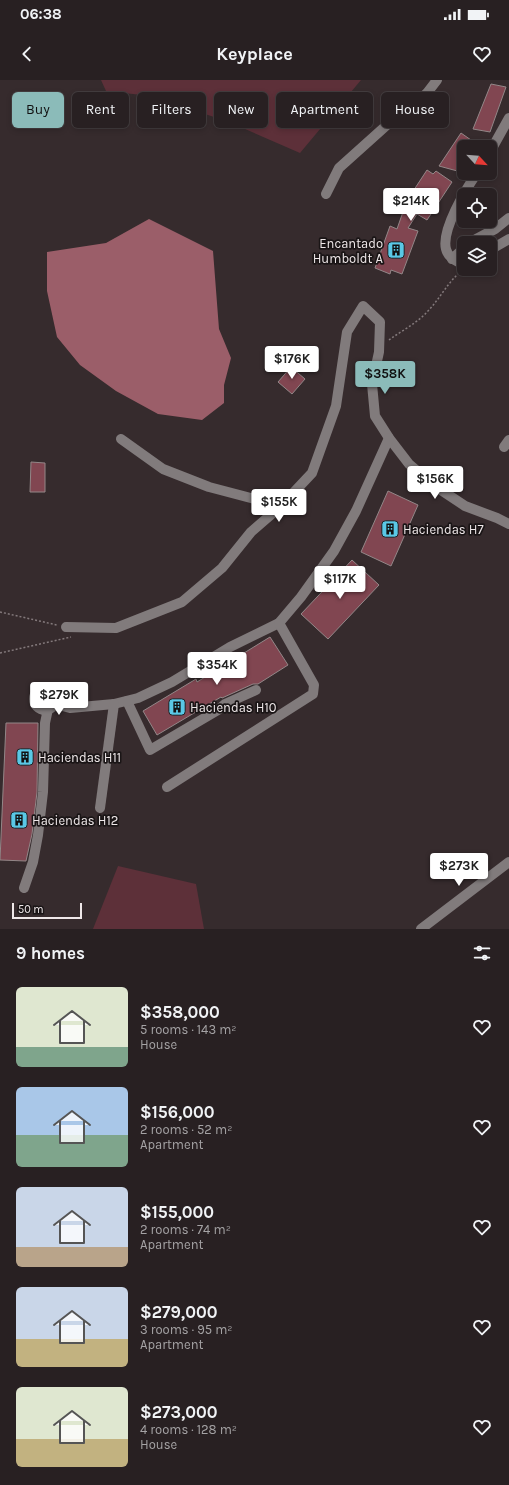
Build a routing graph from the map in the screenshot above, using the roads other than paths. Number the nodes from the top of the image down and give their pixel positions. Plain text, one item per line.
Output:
1 (437, 80) edge
2 (509, 118) edge
3 (497, 140) edge
4 (473, 180) edge
5 (326, 194) dead end
6 (509, 218) edge
7 (482, 236) edge
8 (509, 239) edge
9 (497, 246) edge
10 (457, 254) edge
11 (452, 259) junction
12 (457, 264) edge
13 (389, 438) junction
14 (121, 439) dead end
15 (281, 506) junction
16 (509, 524) edge
17 (279, 624) junction
18 (66, 627) road end
19 (256, 690) dead end
20 (127, 701) junction
21 (114, 704) junction
22 (167, 787) dead end
23 (100, 808) dead end
24 (509, 862) edge
25 (24, 888) dead end
26 (421, 929) edge

1 - 5 street
2 - 3 street
4 - 11 street
6 - 7 street
8 - 9 street
10 - 11 street
11 - 12 street
13 - 15 street
13 - 16 street
13 - 17 street
14 - 15 street
15 - 18 street
17 - 20 street
17 - 22 street
19 - 20 street
20 - 21 street
21 - 23 street
21 - 25 street
24 - 26 street

